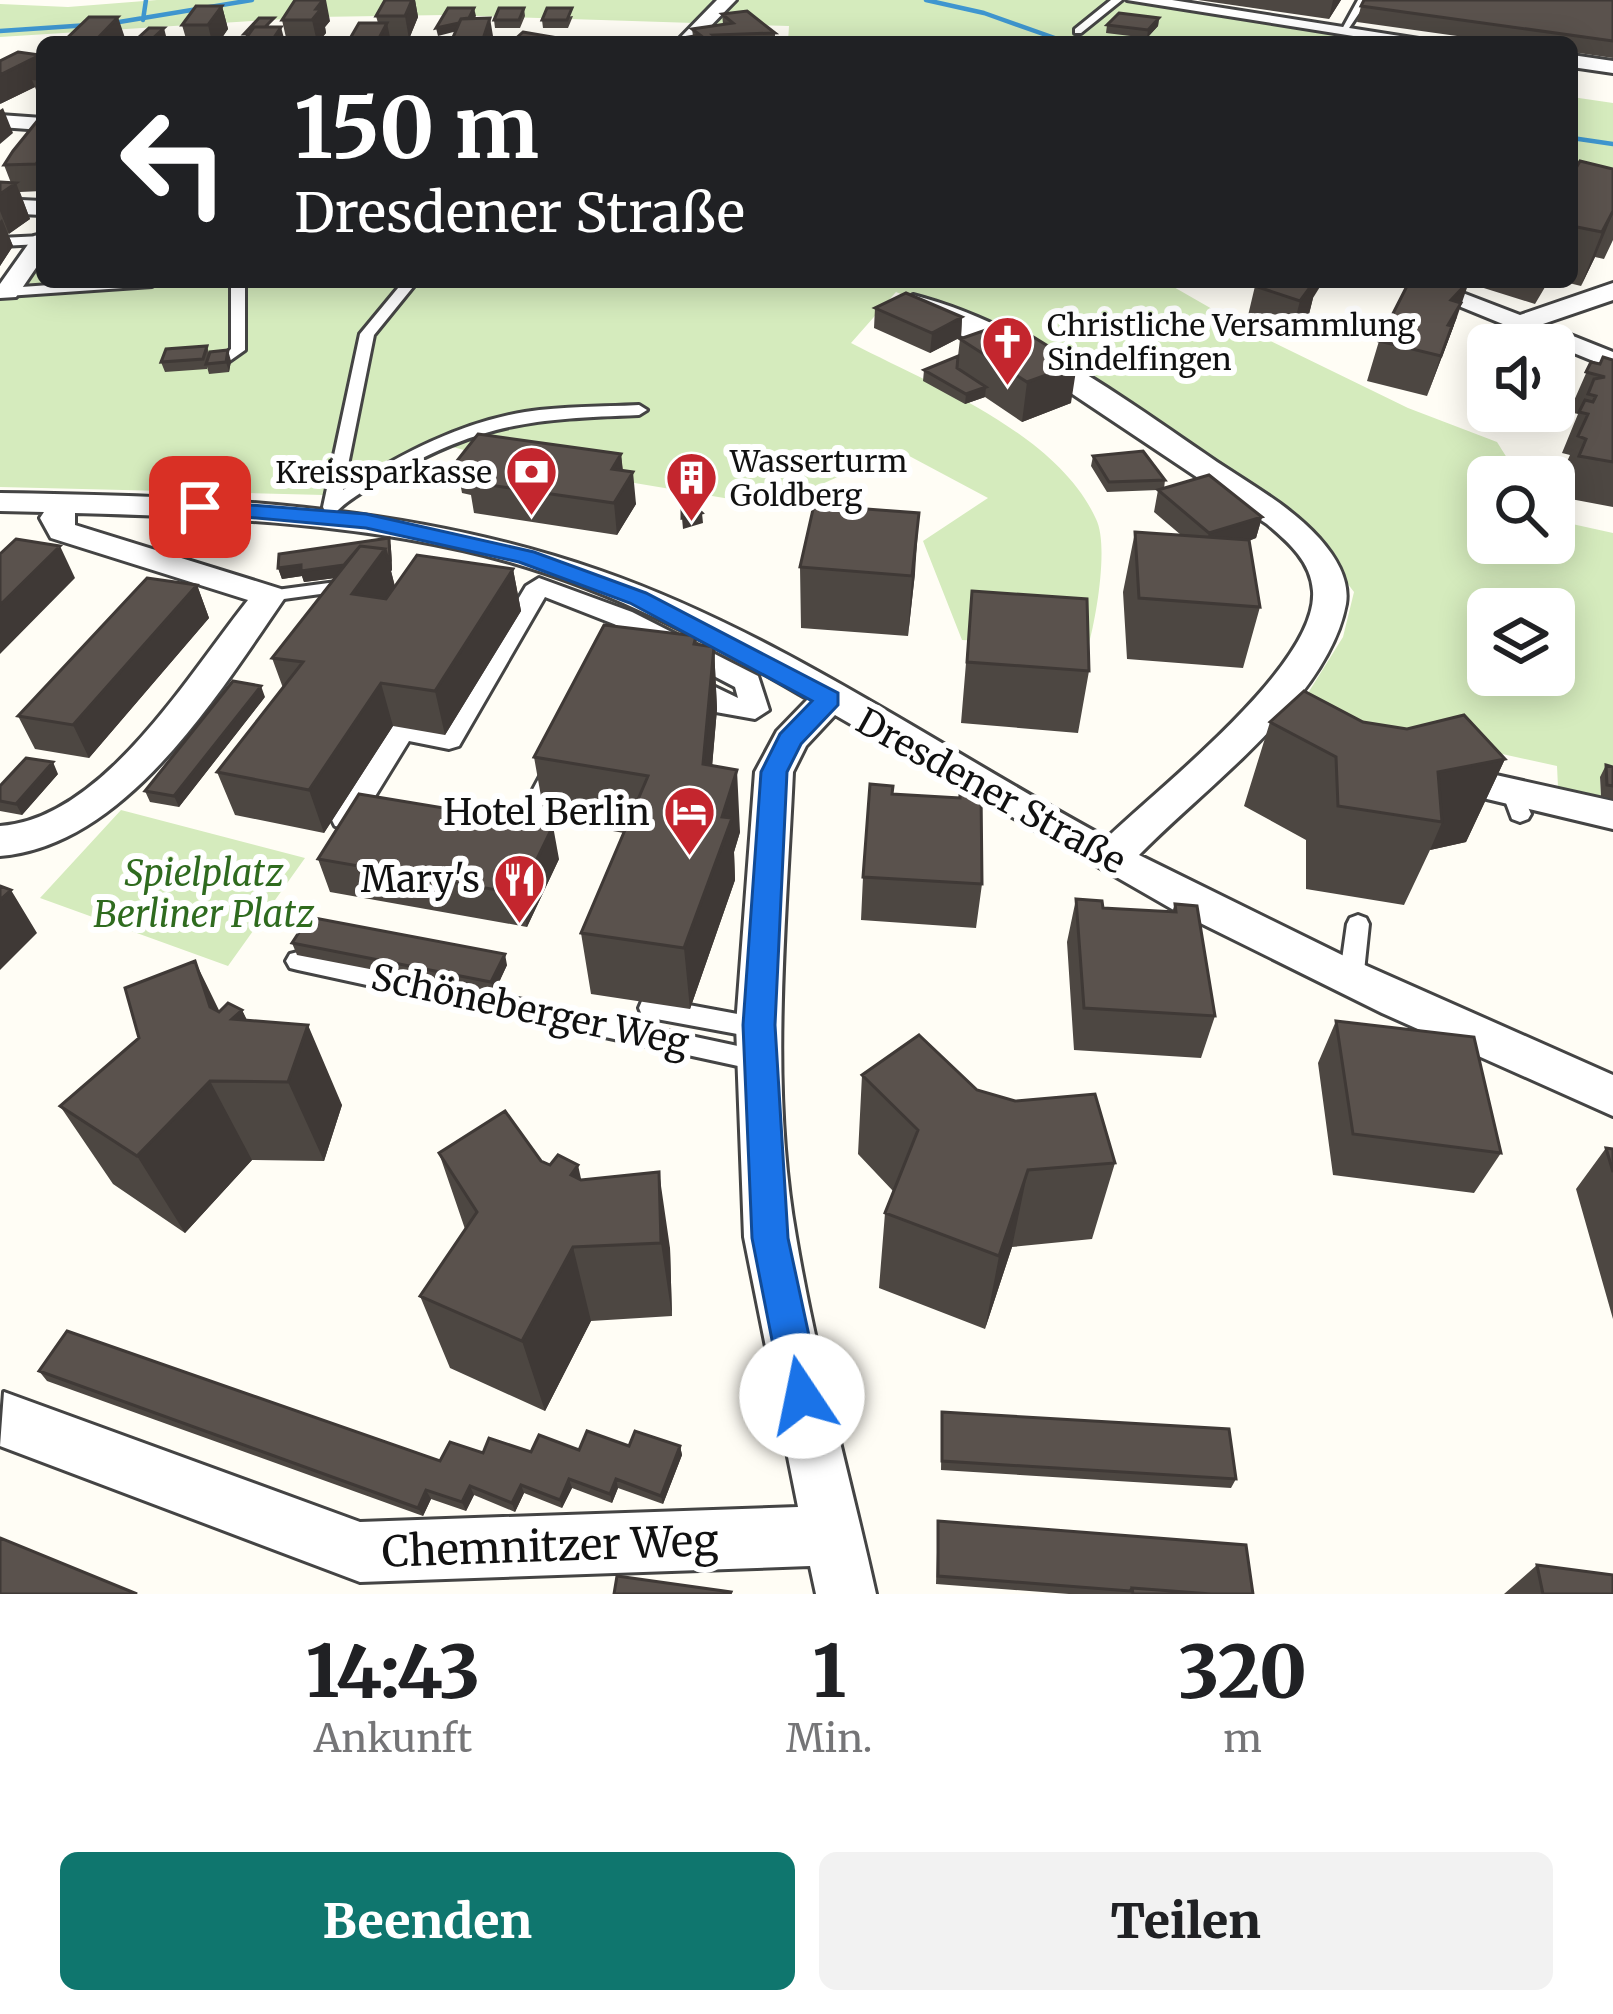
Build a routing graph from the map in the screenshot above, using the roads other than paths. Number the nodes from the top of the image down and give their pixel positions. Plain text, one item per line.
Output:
1 (727, 0) edge
2 (1117, 0) edge
3 (1136, 0) edge
4 (1363, 0) edge
5 (1344, 29) junction
6 (1078, 31) dead end
7 (691, 36) edge
8 (1394, 36) edge
9 (1578, 62) edge
10 (1613, 67) edge
11 (0, 122) edge
12 (36, 124) edge
13 (0, 206) edge
14 (36, 208) edge
15 (36, 240) edge
16 (0, 242) edge
17 (36, 249) edge
18 (65, 288) edge
19 (238, 288) edge
20 (404, 288) edge
21 (1428, 288) edge
22 (1613, 291) edge
23 (7, 292) joint
24 (903, 299) edge
25 (1523, 323) junction
26 (228, 358) edge
27 (1613, 362) edge
28 (639, 410) dead end
29 (0, 502) edge
30 (65, 504) junction
31 (330, 509) junction
32 (549, 577) junction
33 (361, 584) edge
34 (269, 596) junction
35 (829, 699) junction
36 (1397, 766) edge
37 (1613, 815) edge
38 (0, 841) edge
39 (1111, 859) junction
40 (1358, 924) dead end
41 (298, 962) dead end
42 (1351, 981) junction
43 (651, 1008) dead end
44 (760, 1044) junction
45 (1613, 1096) edge
46 (4, 1420) dead end
47 (832, 1535) junction
48 (846, 1594) edge

1 - 7 street
2 - 6 lane
3 - 5 street
4 - 5 lane
5 - 8 street
9 - 10 street
11 - 12 street
13 - 14 street
15 - 16 lane
17 - 23 street
18 - 23 lane
19 - 26 lane
20 - 31 lane
21 - 25 street
22 - 25 street
24 - 39 street
25 - 27 street
28 - 31 lane
29 - 30 street, Dresdener Straße
30 - 31 street, Dresdener Straße
30 - 34 street
31 - 32 street, Dresdener Straße
32 - 32 street
32 - 35 street, Dresdener Straße
33 - 34 lane
34 - 38 street
35 - 39 street, Dresdener Straße
35 - 44 street
36 - 37 street
39 - 42 street, Dresdener Straße
40 - 42 lane
41 - 44 lane, Schöneberger Weg
42 - 45 street, Dresdener Straße
43 - 44 lane
44 - 47 street
46 - 47 street, Chemnitzer Weg
47 - 48 street

